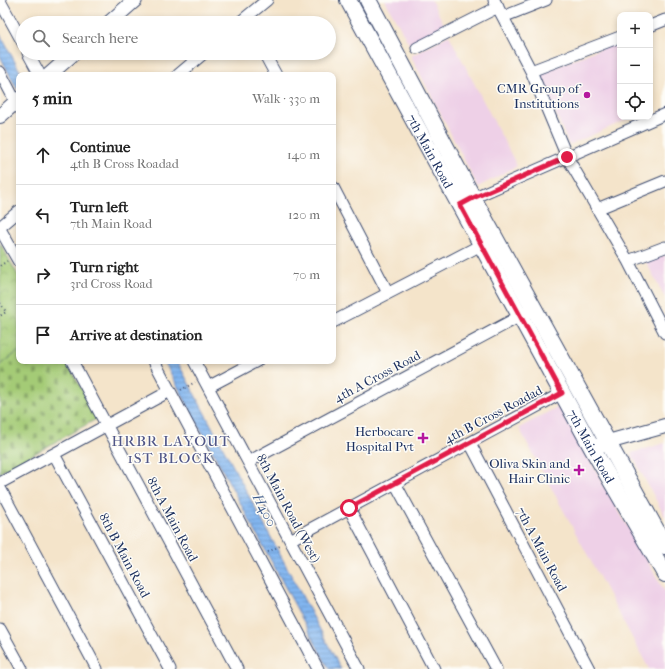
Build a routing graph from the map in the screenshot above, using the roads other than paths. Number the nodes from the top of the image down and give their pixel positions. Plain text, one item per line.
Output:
1 (135, 0) edge
2 (267, 0) edge
3 (348, 0) edge
4 (368, 0) edge
5 (546, 0) edge
6 (0, 1) edge
7 (496, 4) edge
8 (117, 16) edge
9 (250, 16) edge
10 (503, 17) junction
11 (665, 20) edge
12 (653, 25) edge
13 (16, 30) edge
14 (617, 38) edge
15 (417, 48) dead end
16 (32, 60) edge
17 (66, 60) edge
18 (196, 60) edge
19 (268, 60) edge
20 (531, 71) junction
21 (0, 72) edge
22 (38, 72) edge
23 (52, 72) edge
24 (182, 72) edge
25 (274, 72) edge
26 (16, 100) edge
27 (16, 104) edge
28 (665, 114) edge
29 (0, 116) edge
30 (567, 157) junction
31 (665, 181) edge
32 (336, 193) edge
33 (466, 201) junction
34 (597, 209) junction
35 (16, 215) edge
36 (0, 228) edge
37 (481, 244) junction
38 (665, 247) edge
39 (16, 257) edge
40 (628, 261) junction
41 (388, 293) junction
42 (534, 308) junction
43 (520, 316) junction
44 (336, 320) edge
45 (665, 333) edge
46 (74, 364) edge
47 (156, 364) edge
48 (196, 364) edge
49 (251, 364) edge
50 (208, 387) junction
51 (175, 391) junction
52 (562, 393) junction
53 (107, 426) junction
54 (665, 426) edge
55 (608, 442) junction
56 (470, 443) junction
57 (592, 448) junction
58 (54, 454) junction
59 (248, 462) junction
60 (0, 483) edge
61 (395, 483) junction
62 (0, 488) edge
63 (349, 508) junction
64 (285, 543) junction
65 (665, 546) edge
66 (665, 574) edge
67 (0, 629) edge
68 (22, 669) edge
69 (97, 669) edge
70 (170, 669) edge
71 (237, 669) edge
72 (318, 669) edge
73 (359, 669) edge
74 (434, 669) edge
75 (496, 669) edge
76 (589, 669) edge

1 - 8 street
2 - 9 street
3 - 33 main road, 7th Main Road
4 - 33 main road, 7th Main Road
5 - 10 street
6 - 13 street
7 - 10 street
7 - 15 street
10 - 20 street
11 - 12 street
14 - 20 street
16 - 22 street
17 - 23 street
18 - 24 street
19 - 25 street
20 - 30 street
21 - 26 street
27 - 29 street
28 - 30 street
30 - 33 street
30 - 34 street
31 - 34 street
32 - 41 street
33 - 37 main road, 7th Main Road
33 - 42 main road, 7th Main Road
34 - 40 street
35 - 36 street
36 - 39 street
37 - 41 street
37 - 43 main road, 7th Main Road
38 - 40 street
40 - 45 street
41 - 44 street
42 - 43 street, 4th A Cross Road
42 - 55 main road, 7th Main Road
43 - 52 main road, 7th Main Road
43 - 59 street, 4th A Cross Road
46 - 53 street, 8th A Main Road
47 - 51 street
48 - 50 street, 8th Main Road (West)
49 - 50 street
50 - 59 street, 8th Main Road (West)
51 - 53 street
51 - 72 street
52 - 56 street, 4th B Cross Roadad
52 - 57 main road, 7th Main Road
53 - 58 street
53 - 71 street, 8th A Main Road
54 - 55 street
55 - 57 street
55 - 65 main road, 7th Main Road
56 - 61 street, 4th B Cross Roadad
56 - 76 street, 7th A Main Road
57 - 66 main road, 7th Main Road
58 - 60 street
58 - 70 street, 8th B Main Road
59 - 64 street, 8th Main Road (West)
61 - 63 street, 4th B Cross Roadad
61 - 75 street
62 - 69 street
63 - 64 street, 4th B Cross Roadad
63 - 74 street
64 - 73 street, 8th Main Road (West)
67 - 68 street

